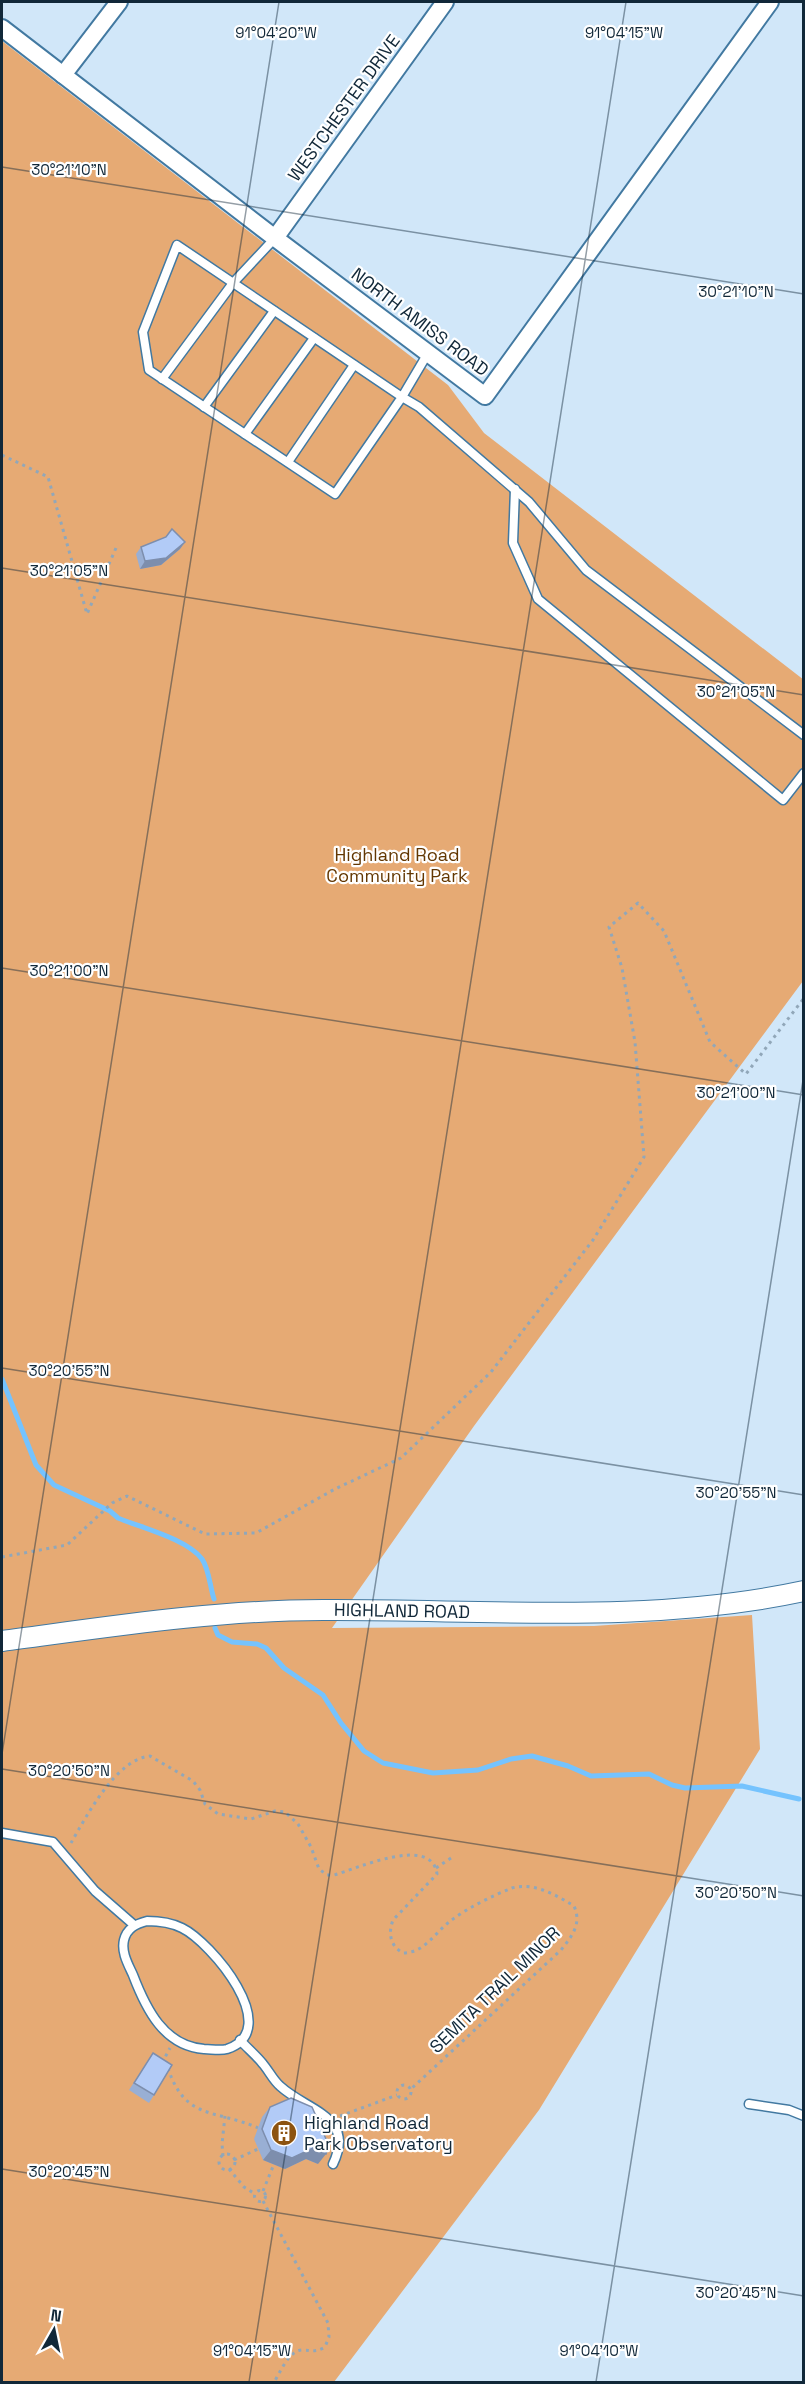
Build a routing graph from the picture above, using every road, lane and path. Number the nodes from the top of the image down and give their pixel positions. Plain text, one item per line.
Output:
1 (119, 2) edge
2 (445, 2) edge
3 (770, 2) edge
4 (2, 28) edge
5 (63, 75) junction
6 (275, 238) junction
7 (233, 283) junction
8 (274, 311) junction
9 (314, 338) junction
10 (428, 353) junction
11 (354, 365) junction
12 (162, 379) junction
13 (402, 397) junction
14 (204, 407) junction
15 (245, 434) junction
16 (2, 455) edge
17 (288, 462) junction
18 (515, 489) junction
19 (116, 548) dead end
20 (804, 735) edge
21 (804, 773) edge
22 (804, 998) edge
23 (2, 1557) edge
24 (804, 1591) edge
25 (2, 1641) edge
26 (2, 1833) edge
27 (64, 1854) junction
28 (454, 1856) dead end
29 (436, 1868) junction
30 (134, 1925) junction
31 (175, 2040) junction
32 (240, 2040) junction
33 (411, 2089) junction
34 (398, 2095) junction
35 (749, 2104) dead end
36 (225, 2116) junction
37 (804, 2116) edge
38 (329, 2120) junction
39 (258, 2128) dead end
40 (258, 2149) dead end
41 (224, 2156) junction
42 (234, 2160) junction
43 (273, 2164) edge
44 (333, 2164) dead end
45 (229, 2169) junction
46 (263, 2191) junction
47 (255, 2194) junction
48 (263, 2201) junction
49 (274, 2382) edge

1 - 5 street
2 - 6 street, WESTCHESTER DRIVE
3 - 10 street, NORTH AMISS ROAD
4 - 5 street, NORTH AMISS ROAD
5 - 6 street, NORTH AMISS ROAD
6 - 7 lane
6 - 10 street, NORTH AMISS ROAD
7 - 8 lane
7 - 12 lane
7 - 12 lane
8 - 9 lane
8 - 14 lane
9 - 11 lane
9 - 15 lane
10 - 13 lane
11 - 13 lane
11 - 17 lane
12 - 14 lane
13 - 17 lane
13 - 18 lane
14 - 15 lane
15 - 17 lane
16 - 19 path
18 - 20 lane
18 - 21 lane
22 - 23 path
24 - 25 street, HIGHLAND ROAD
26 - 27 lane
27 - 29 path
27 - 30 lane
28 - 29 path
29 - 33 path, SEMITA TRAIL MINOR
30 - 31 lane
30 - 32 lane
31 - 32 lane
31 - 36 path
32 - 38 lane
33 - 34 path
33 - 34 path
34 - 38 path
35 - 37 lane
36 - 39 path
36 - 41 path
38 - 44 lane
40 - 42 path
41 - 42 path
41 - 45 path
42 - 45 path
43 - 46 path
45 - 47 path
46 - 47 path
46 - 48 path
47 - 48 path
48 - 49 path

